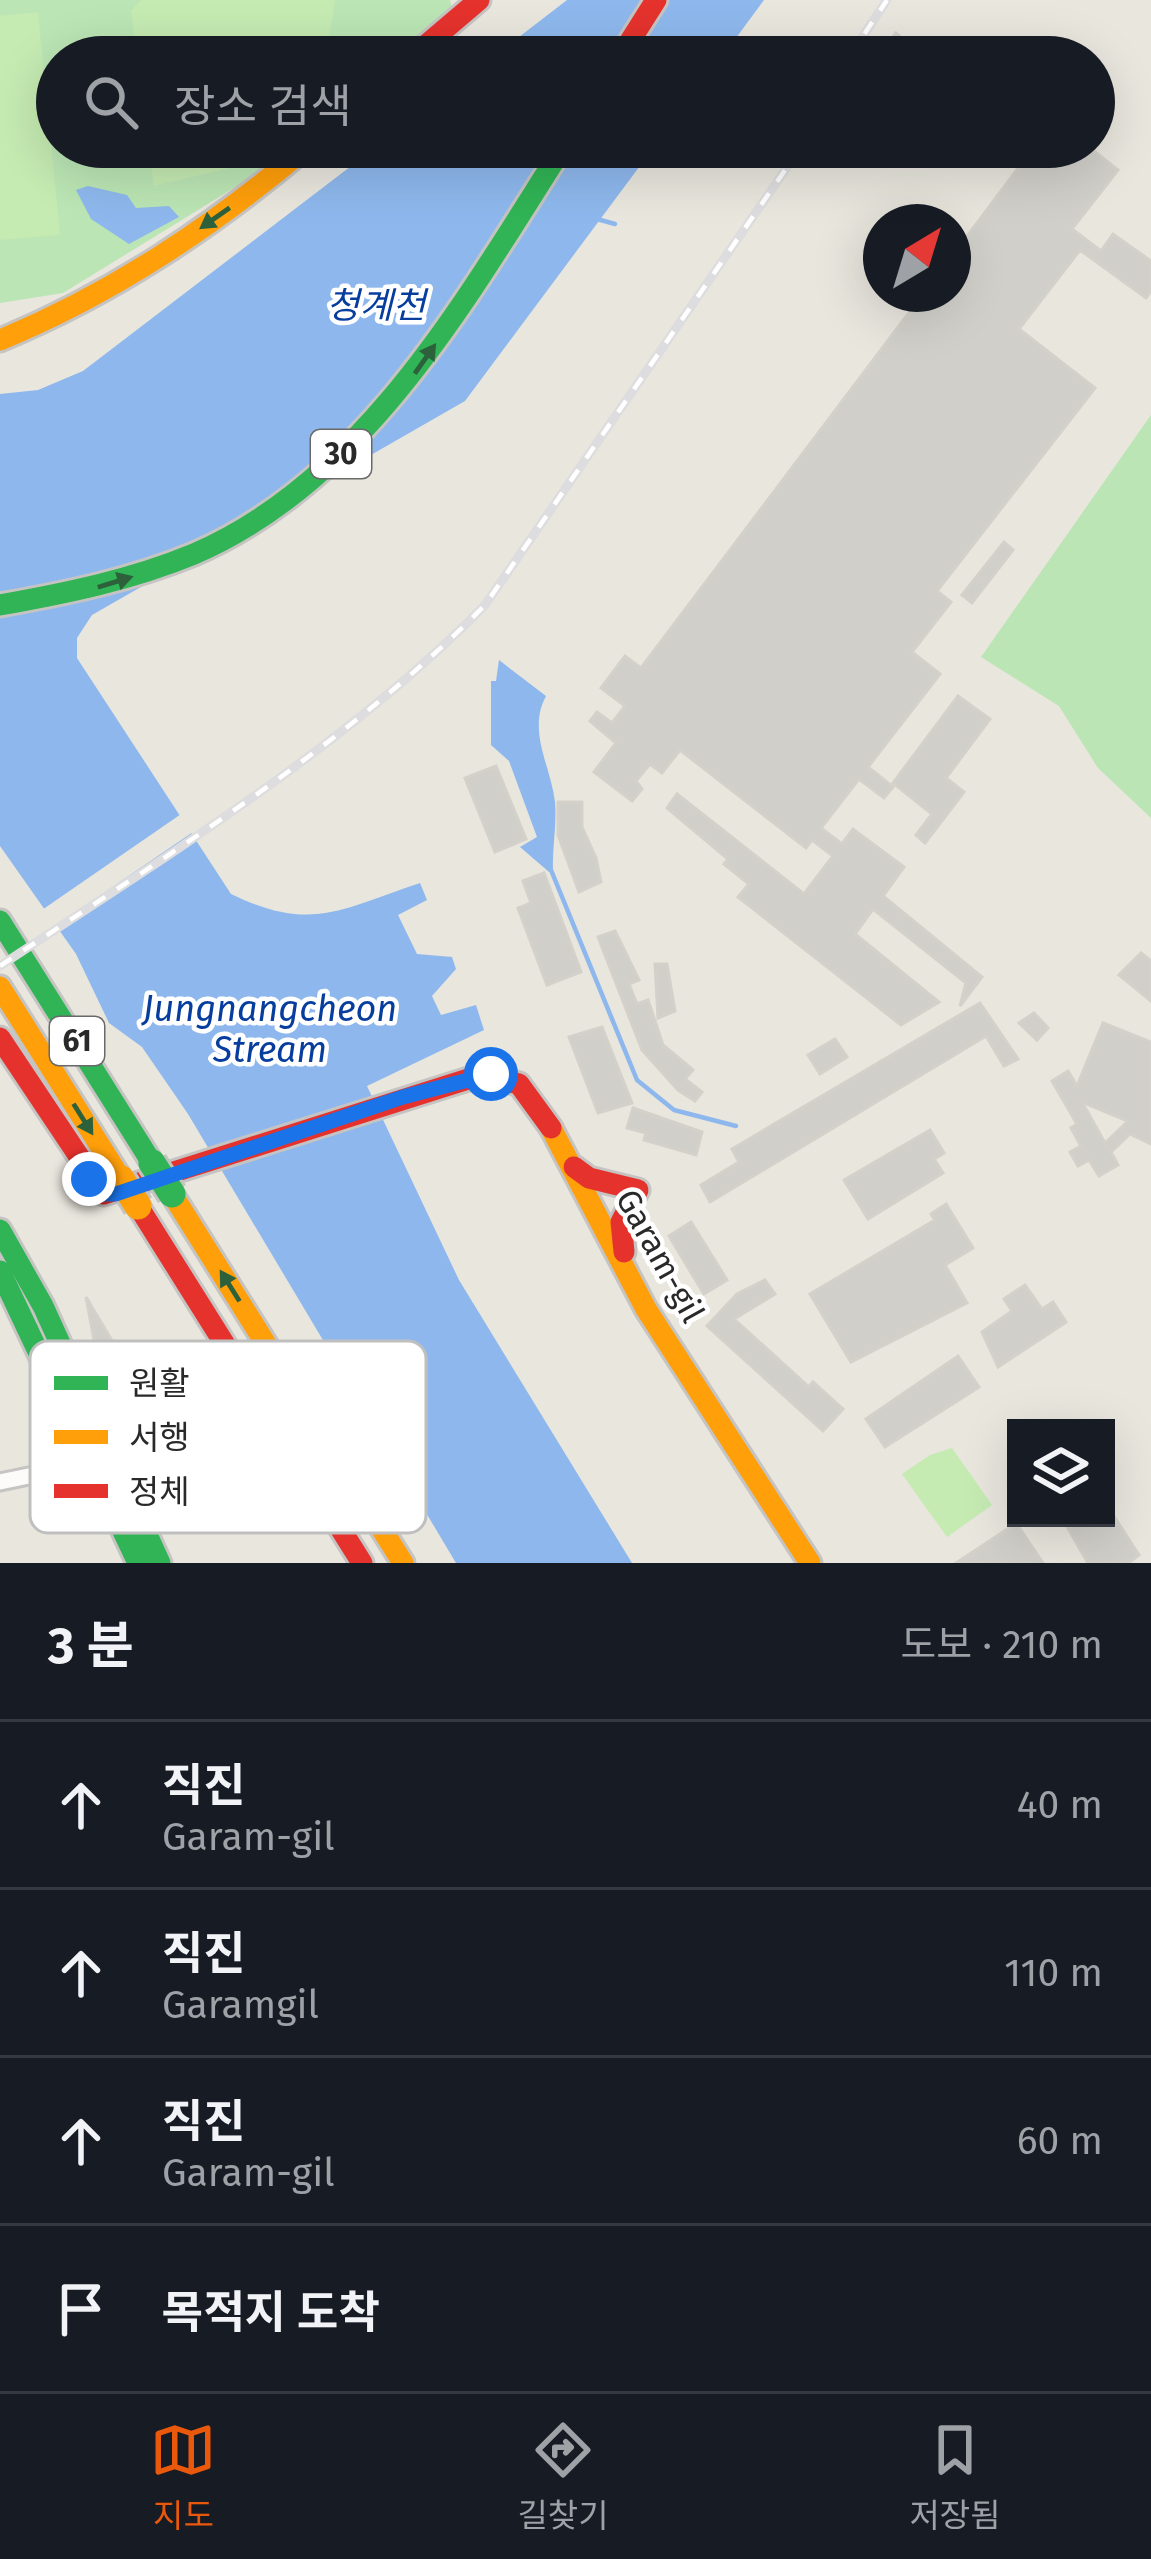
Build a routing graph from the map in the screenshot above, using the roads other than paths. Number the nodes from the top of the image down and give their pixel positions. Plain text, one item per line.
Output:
1 (479, 0) edge
2 (656, 0) edge
3 (437, 36) edge
4 (633, 36) edge
5 (279, 168) edge
6 (549, 168) edge
7 (0, 340) edge
8 (0, 605) edge
9 (0, 920) edge
10 (0, 987) edge
11 (0, 1038) edge
12 (568, 1160) junction
13 (0, 1230) edge
14 (625, 1270) junction
15 (2, 1280) edge
16 (32, 1341) edge
17 (59, 1341) edge
18 (223, 1341) edge
19 (264, 1341) edge
20 (30, 1475) edge
21 (0, 1482) edge
22 (124, 1533) edge
23 (146, 1533) edge
24 (343, 1533) edge
25 (384, 1533) edge
26 (138, 1563) edge
27 (160, 1563) edge
28 (362, 1563) edge
29 (403, 1563) edge
30 (810, 1563) edge

1 - 3 main road
2 - 4 main road
5 -> 7 main road
8 -> 6 main road, 30
19 -> 9 main road, 61, bridge
10 -> 18 main road, 61, bridge
11 - 12 main road, Garam-gil
12 - 14 main road, Garam-gil
12 - 14 main road
13 - 17 main road
14 - 30 main road, Garam-gil
15 - 16 main road
20 - 21 street
22 - 26 main road
23 - 27 main road
24 -> 28 main road, 61, bridge
29 -> 25 main road, 61, bridge

